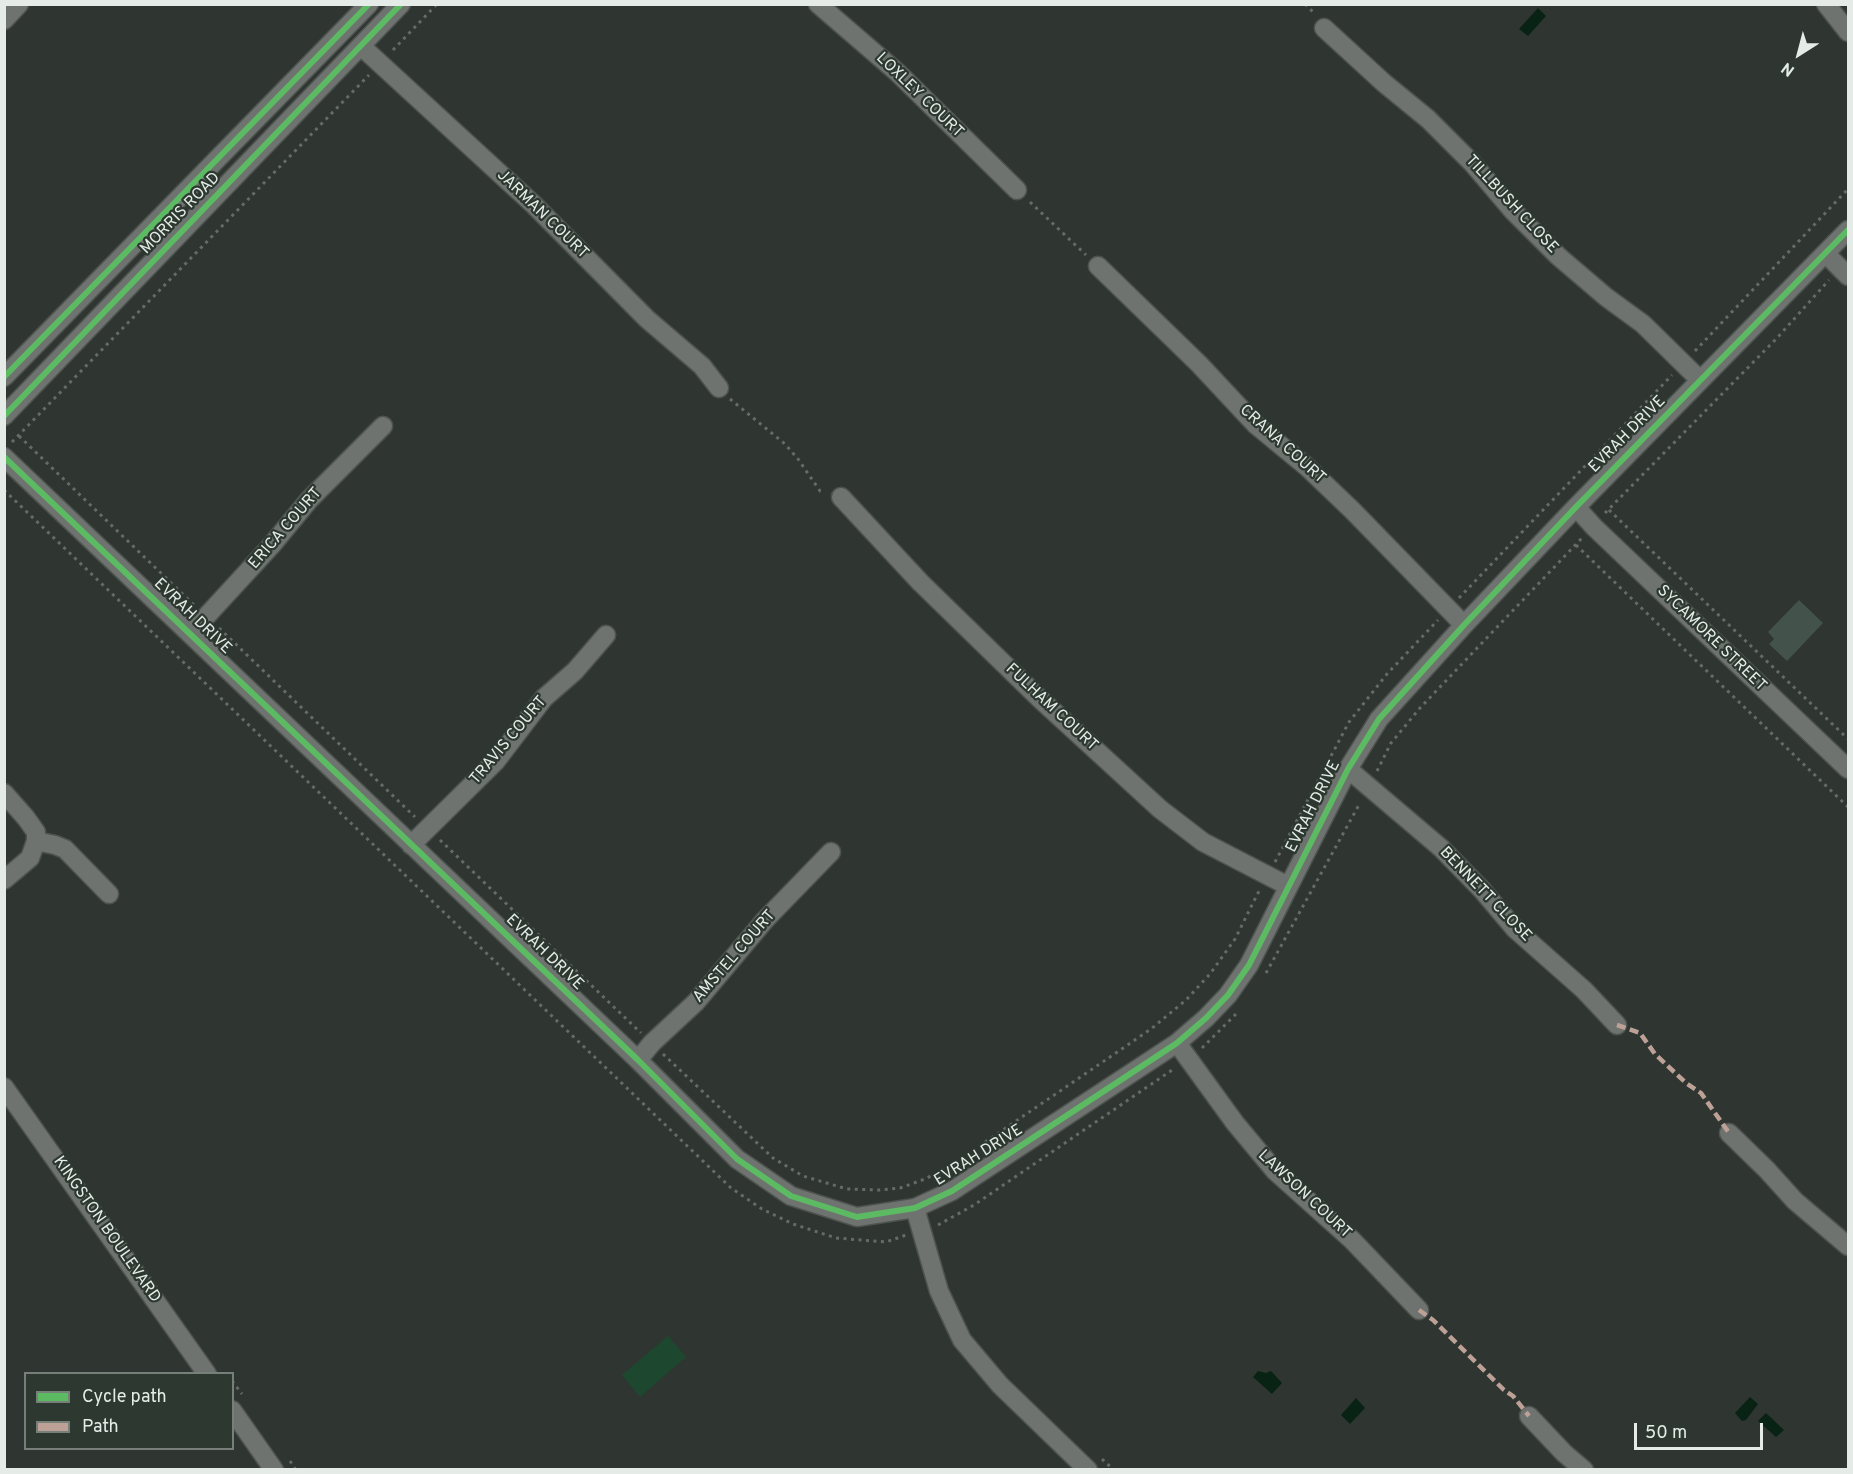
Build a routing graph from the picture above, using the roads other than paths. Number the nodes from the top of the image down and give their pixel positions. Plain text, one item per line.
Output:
1 (19, 4) edge
2 (369, 4) edge
3 (401, 4) edge
4 (818, 4) edge
5 (1826, 4) edge
6 (4, 20) edge
7 (1324, 28) dead end
8 (1848, 32) edge
9 (361, 46) junction
10 (1017, 190) road end
11 (1848, 230) edge
12 (1826, 254) junction
13 (1098, 266) road end
14 (1844, 272) edge
15 (4, 377) edge
16 (1700, 381) junction
17 (718, 388) road end
18 (4, 416) edge
19 (383, 426) dead end
20 (8, 450) edge
21 (841, 497) road end
22 (1576, 507) junction
23 (1464, 625) junction
24 (190, 634) junction
25 (606, 635) dead end
26 (1348, 769) junction
27 (1848, 770) edge
28 (4, 793) edge
29 (36, 841) junction
30 (411, 845) junction
31 (831, 852) dead end
32 (4, 880) edge
33 (1288, 886) junction
34 (109, 894) dead end
35 (1617, 1025) dead end
36 (1177, 1042) junction
37 (638, 1060) junction
38 (4, 1087) edge
39 (1729, 1133) dead end
40 (915, 1208) junction
41 (1848, 1246) edge
42 (1419, 1310) dead end
43 (206, 1372) edge
44 (234, 1413) edge
45 (1529, 1416) dead end
46 (1093, 1462) edge
47 (274, 1470) edge
48 (1584, 1470) edge

1 - 6 street
2 - 15 street, MORRIS ROAD
3 - 9 street, MORRIS ROAD
4 - 10 street, LOXLEY COURT
5 - 8 street
7 - 16 street, TILLBUSH CLOSE
9 - 17 street, JARMAN COURT
9 - 18 street, MORRIS ROAD
11 - 12 street, EVRAH DRIVE
12 - 14 street
12 - 16 street, EVRAH DRIVE
13 - 23 street, CRANA COURT
16 - 22 street, EVRAH DRIVE
19 - 24 street, ERICA COURT
20 - 24 street, EVRAH DRIVE
21 - 33 street, FULHAM COURT
22 - 23 street, EVRAH DRIVE
22 - 27 street, SYCAMORE STREET
23 - 26 street, EVRAH DRIVE
24 - 30 street, EVRAH DRIVE
25 - 30 street, TRAVIS COURT
26 - 33 street, EVRAH DRIVE
26 - 35 street, BENNETT CLOSE
28 - 29 street
29 - 32 street
29 - 34 street
30 - 37 street, EVRAH DRIVE
31 - 37 street, AMSTEL COURT
33 - 36 street, EVRAH DRIVE
36 - 40 street, EVRAH DRIVE
36 - 42 street, LAWSON COURT
37 - 40 street, EVRAH DRIVE
38 - 43 street, KINGSTON BOULEVARD
39 - 41 street
40 - 46 street
44 - 47 street
45 - 48 street

